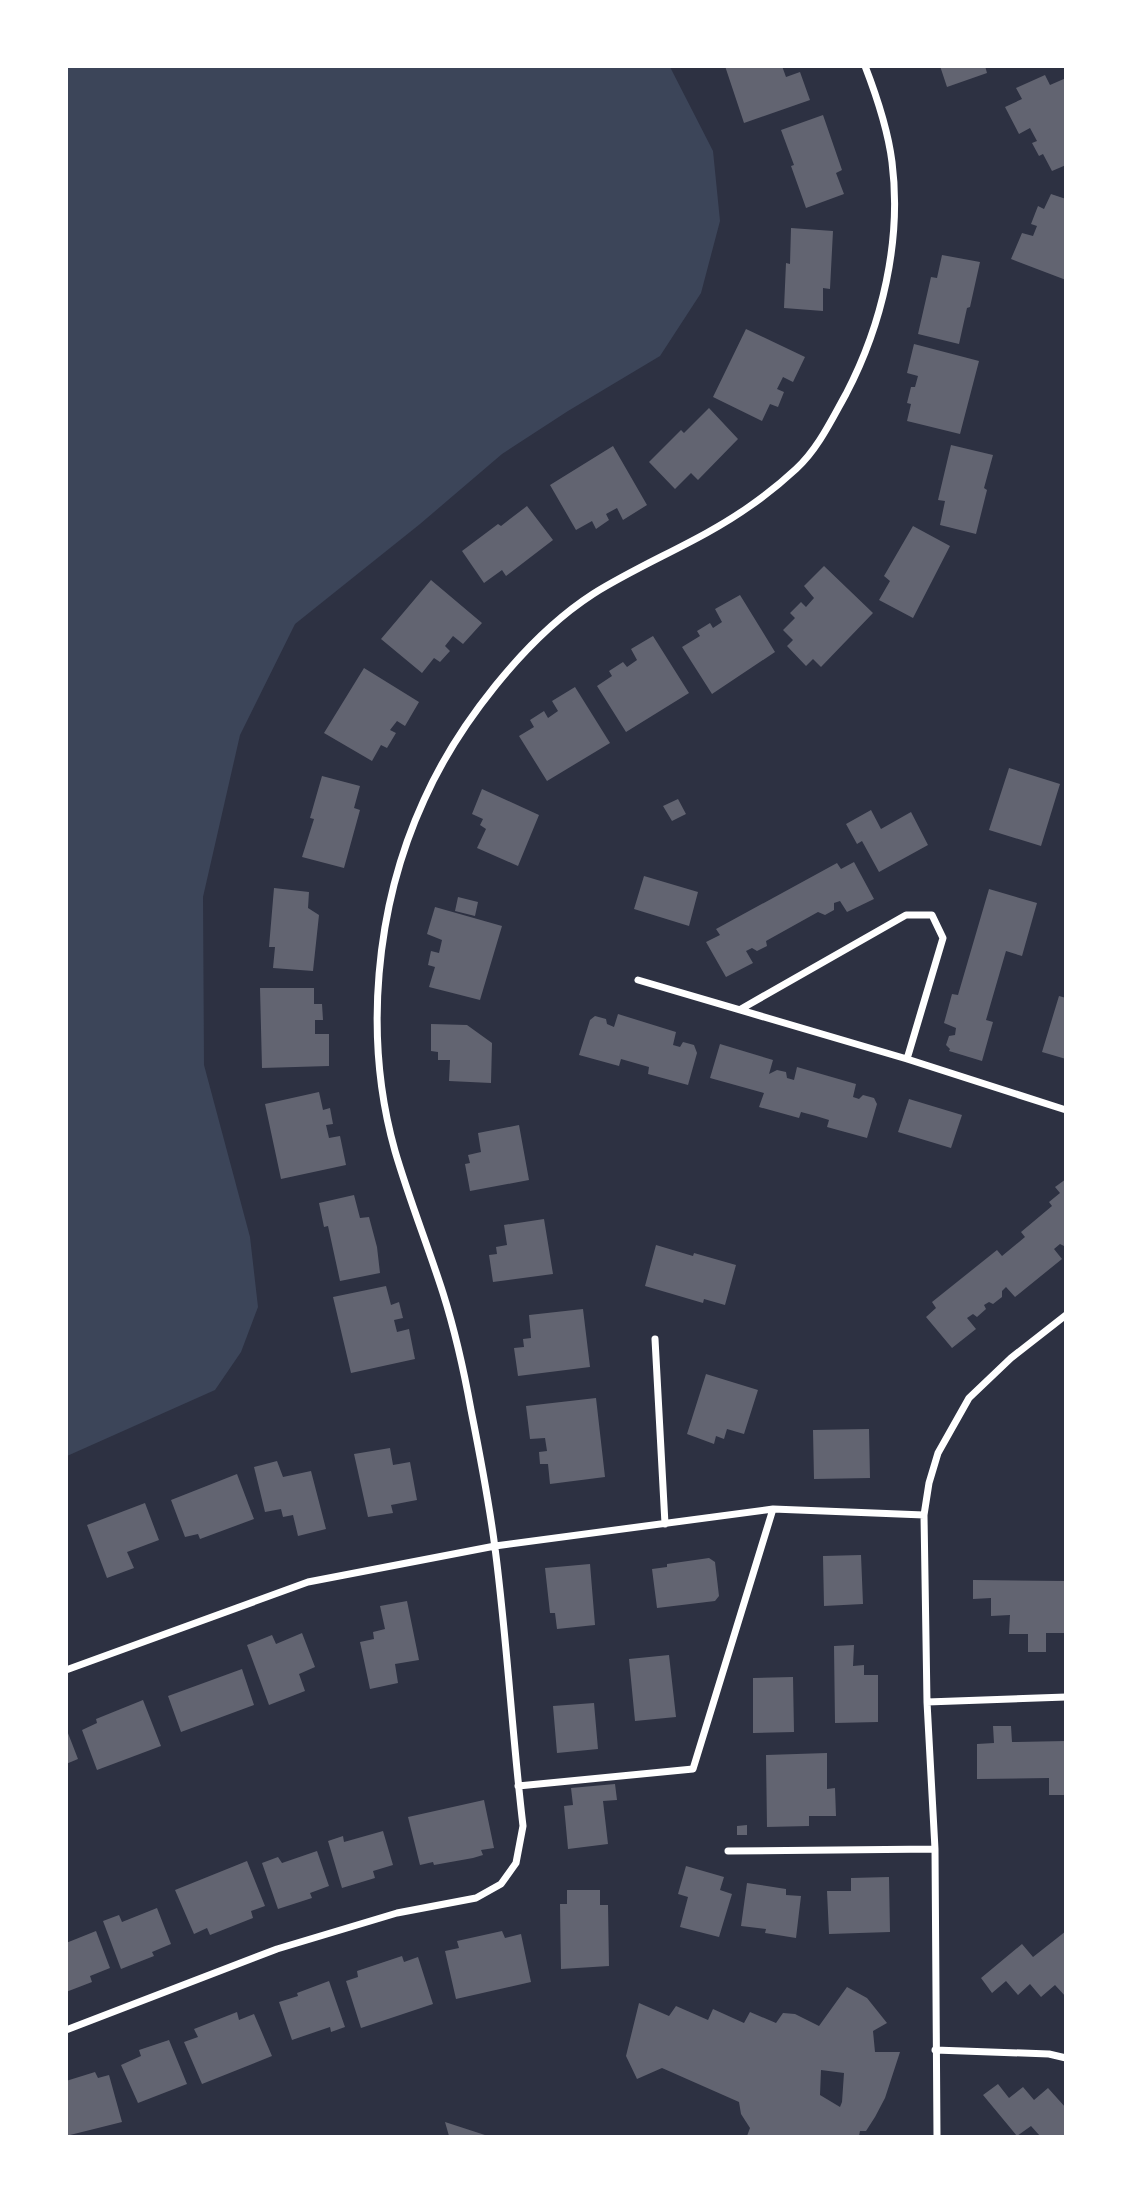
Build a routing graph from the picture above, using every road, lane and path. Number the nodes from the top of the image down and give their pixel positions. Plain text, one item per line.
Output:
1 (865, 66) edge
2 (638, 980) dead end
3 (741, 1009) junction
4 (907, 1059) junction
5 (1066, 1110) edge
6 (1066, 1315) edge
7 (655, 1339) dead end
8 (773, 1510) junction
9 (924, 1515) junction
10 (665, 1524) junction
11 (495, 1546) junction
12 (66, 1670) edge
13 (1066, 1697) edge
14 (927, 1702) junction
15 (518, 1786) junction
16 (935, 1849) junction
17 (728, 1851) dead end
18 (66, 2030) edge
19 (935, 2050) junction
20 (1066, 2058) edge
21 (937, 2137) edge

1 - 11 street
2 - 3 street
3 - 4 street
3 - 4 street
4 - 5 street
6 - 9 street
7 - 10 street
8 - 9 street
8 - 10 street
8 - 15 street
9 - 14 street
10 - 11 street
11 - 12 street
11 - 15 street
13 - 14 street
14 - 16 street
15 - 18 street
16 - 17 street
16 - 19 street
19 - 20 street
19 - 21 street

